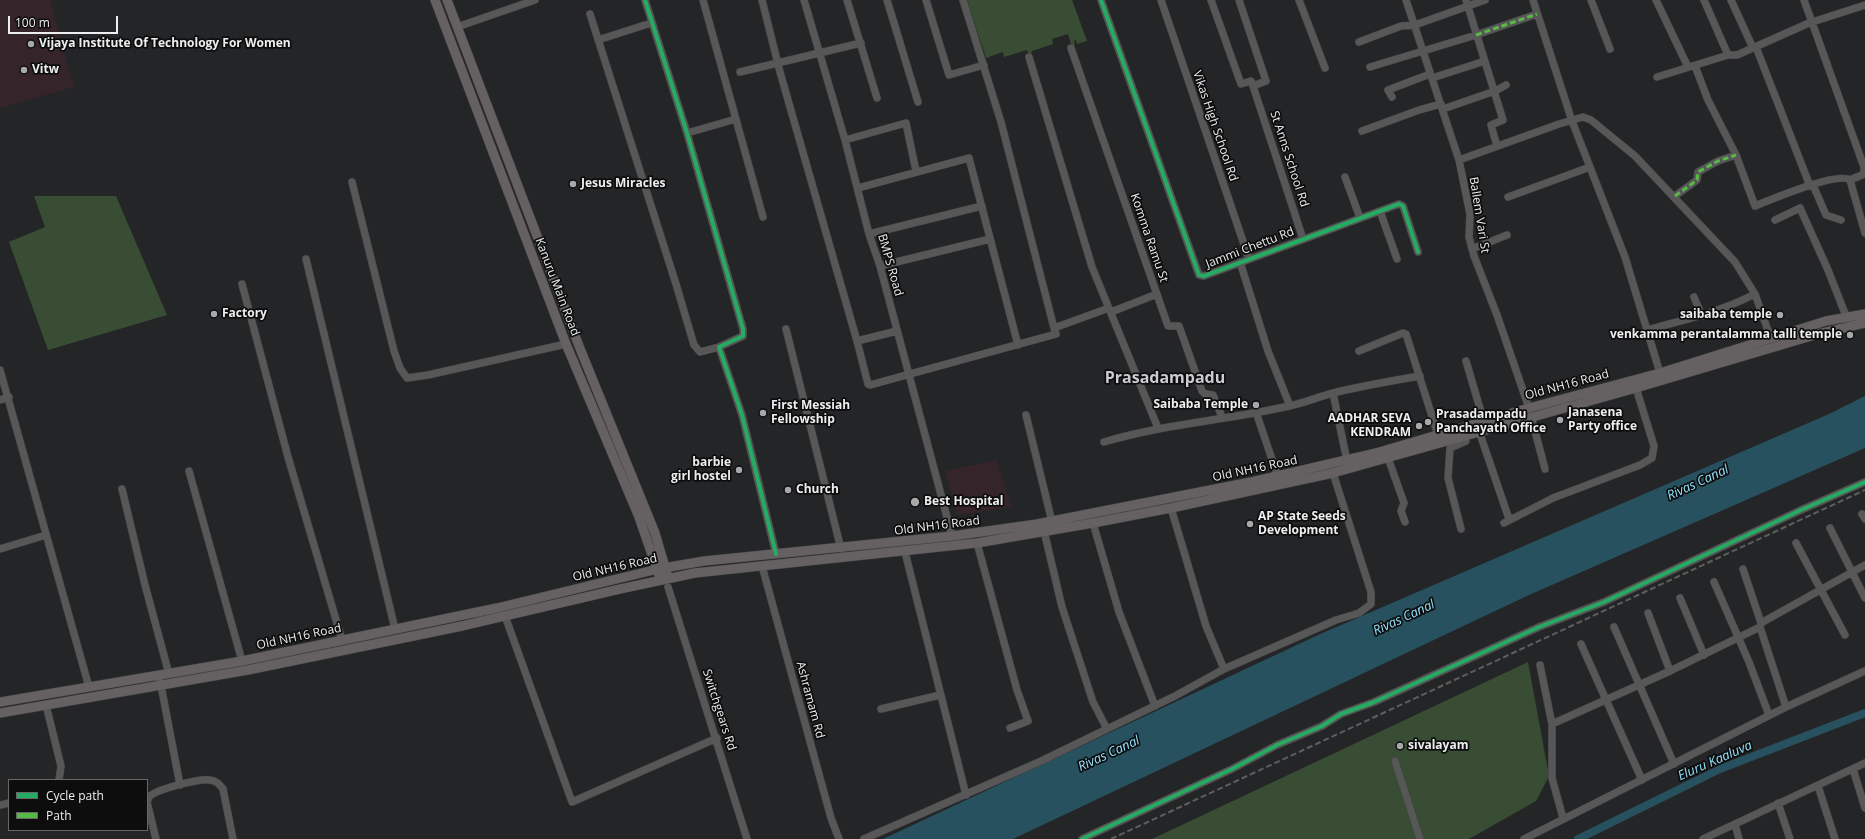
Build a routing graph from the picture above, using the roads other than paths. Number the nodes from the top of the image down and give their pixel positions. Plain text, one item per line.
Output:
1 (436, 0) edge
2 (447, 0) edge
3 (535, 0) edge
4 (644, 0) edge
5 (703, 0) edge
6 (762, 0) edge
7 (804, 0) edge
8 (848, 0) edge
9 (887, 0) edge
10 (926, 0) edge
11 (963, 0) edge
12 (1101, 0) edge
13 (1161, 0) edge
14 (1211, 0) edge
15 (1239, 0) edge
16 (1299, 0) edge
17 (1406, 0) edge
18 (1485, 0) edge
19 (1533, 0) edge
20 (1591, 0) edge
21 (1656, 0) edge
22 (1704, 0) edge
23 (1731, 0) edge
24 (1804, 0) edge
25 (1467, 3) edge
26 (1865, 5) edge
27 (590, 14) dead end
28 (1537, 14) junction
29 (1813, 22) junction
30 (651, 23) junction
31 (1415, 25) junction
32 (457, 27) junction
33 (1476, 35) junction
34 (598, 40) junction
35 (1359, 42) dead end
36 (861, 43) junction
37 (1071, 48) dead end
38 (1755, 48) junction
39 (1610, 49) dead end
40 (1423, 52) junction
41 (819, 54) junction
42 (1728, 55) junction
43 (1029, 57) dead end
44 (1485, 60) junction
45 (778, 63) junction
46 (984, 65) junction
47 (1691, 66) junction
48 (1370, 67) dead end
49 (1324, 68) dead end
50 (740, 72) dead end
51 (1431, 76) junction
52 (1658, 77) dead end
53 (1253, 86) junction
54 (1506, 86) dead end
55 (1495, 91) junction
56 (1392, 97) dead end
57 (877, 98) dead end
58 (918, 102) dead end
59 (1442, 107) junction
60 (736, 119) junction
61 (1572, 121) junction
62 (1362, 131) dead end
63 (687, 133) junction
64 (500, 140) junction
65 (845, 140) junction
66 (490, 144) junction
67 (1498, 146) junction
68 (1736, 155) junction
69 (1459, 160) junction
70 (1590, 167) junction
71 (916, 171) junction
72 (1345, 177) dead end
73 (1850, 180) junction
74 (352, 182) dead end
75 (1811, 185) junction
76 (858, 188) junction
77 (1508, 196) dead end
78 (1675, 196) junction
79 (982, 206) junction
80 (1380, 211) junction
81 (763, 217) dead end
82 (1360, 218) junction
83 (1775, 220) dead end
84 (1841, 220) dead end
85 (1865, 233) edge
86 (870, 234) junction
87 (1507, 235) dead end
88 (990, 238) junction
89 (1303, 239) junction
90 (1472, 249) junction
91 (1418, 252) dead end
92 (306, 259) dead end
93 (1249, 259) junction
94 (1397, 259) dead end
95 (1240, 262) junction
96 (880, 266) junction
97 (242, 284) dead end
98 (1157, 294) junction
99 (1755, 294) junction
100 (1694, 296) dead end
101 (1110, 310) junction
102 (1865, 314) edge
103 (1702, 316) junction
104 (1846, 316) junction
105 (1865, 323) edge
106 (1054, 328) junction
107 (786, 329) dead end
108 (1646, 330) junction
109 (897, 331) junction
110 (1771, 339) junction
111 (857, 341) junction
112 (566, 344) junction
113 (1018, 345) junction
114 (720, 347) junction
115 (1359, 351) dead end
116 (1466, 361) dead end
117 (0, 370) edge
118 (909, 373) junction
119 (1660, 373) junction
120 (1420, 376) junction
121 (1636, 388) junction
122 (1333, 393) junction
123 (9, 397) junction
124 (0, 400) edge
125 (1290, 406) junction
126 (1256, 412) junction
127 (1530, 412) junction
128 (1026, 415) dead end
129 (1222, 417) junction
130 (1484, 422) junction
131 (1158, 428) junction
132 (1479, 431) junction
133 (1438, 435) junction
134 (1466, 435) junction
135 (1104, 442) dead end
136 (1388, 458) junction
137 (1347, 461) junction
138 (1545, 469) dead end
139 (189, 470) dead end
140 (1333, 473) junction
141 (1278, 476) junction
142 (1865, 482) edge
143 (122, 489) dead end
144 (1171, 508) junction
145 (1053, 519) junction
146 (1405, 522) dead end
147 (1093, 523) junction
148 (1830, 528) dead end
149 (1461, 529) dead end
150 (1053, 530) junction
151 (1044, 531) junction
152 (46, 535) junction
153 (952, 536) junction
154 (977, 543) junction
155 (1796, 543) dead end
156 (0, 549) edge
157 (841, 549) junction
158 (905, 552) junction
159 (776, 554) junction
160 (1865, 565) edge
161 (762, 566) junction
162 (662, 569) junction
163 (1743, 570) dead end
164 (1851, 572) junction
165 (666, 582) junction
166 (1714, 582) dead end
167 (1822, 590) junction
168 (1680, 598) dead end
169 (1865, 598) edge
170 (1648, 613) dead end
171 (505, 616) junction
172 (1760, 625) junction
173 (1614, 627) dead end
174 (395, 629) junction
175 (1845, 635) dead end
176 (1738, 638) junction
177 (342, 640) junction
178 (1581, 644) dead end
179 (1704, 655) junction
180 (242, 661) junction
181 (1540, 665) dead end
182 (1224, 669) junction
183 (1670, 671) junction
184 (1865, 671) edge
185 (164, 674) junction
186 (1638, 685) junction
187 (161, 686) junction
188 (89, 687) junction
189 (940, 695) junction
190 (1605, 700) junction
191 (0, 702) edge
192 (46, 705) junction
193 (1155, 706) junction
194 (1786, 707) junction
195 (881, 709) dead end
196 (0, 713) edge
197 (1769, 715) junction
198 (1552, 724) junction
199 (1010, 728) dead end
200 (1107, 729) junction
201 (717, 738) junction
202 (1395, 761) dead end
203 (1865, 763) edge
204 (1674, 764) junction
205 (1853, 769) junction
206 (59, 779) edge
207 (1642, 780) junction
208 (180, 785) junction
209 (1818, 786) junction
210 (966, 795) junction
211 (148, 800) edge
212 (1778, 803) junction
213 (148, 806) edge
214 (1865, 808) edge
215 (1563, 818) junction
216 (1735, 824) junction
217 (156, 839) edge
218 (233, 839) edge
219 (747, 839) edge
220 (839, 839) edge
221 (864, 839) edge
222 (1082, 839) edge
223 (1420, 839) edge
224 (1524, 839) edge
225 (1703, 839) edge
226 (1739, 839) edge
227 (1790, 839) edge
228 (1835, 839) edge

1 - 66 main road, Kanuru Main Road
2 - 32 main road, Kanuru Main Road
3 - 32 street
4 - 30 street
5 - 60 street
6 - 45 street
7 - 41 street, BMPS Road
8 - 36 street
9 - 58 street
10 - 46 street
11 - 46 street
12 - 95 street, Jammi Chettu Rd
13 - 93 street, Vikas High School Rd
14 - 53 street
15 - 53 street
16 - 49 street
17 - 31 street, Ballem Vari St
18 - 25 street
19 - 28 street
20 - 39 street
21 - 47 street
22 - 42 street
23 - 38 street
24 - 29 street
25 - 31 street
25 - 33 street
26 - 29 street
27 - 34 street
28 - 33 street
28 - 61 street
29 - 38 street
29 - 73 street
30 - 34 street
30 - 63 street
31 - 35 street
31 - 40 street, Ballem Vari St
32 - 64 main road, Kanuru Main Road
33 - 40 street
33 - 44 street
34 - 114 street
36 - 41 street
36 - 57 street
37 - 98 street, Komma Ramu St
38 - 42 street
38 - 75 street
40 - 48 street
40 - 51 street, Ballem Vari St
41 - 45 street
41 - 65 street, BMPS Road
42 - 47 street
43 - 101 street
44 - 51 street
44 - 55 street
45 - 50 street
45 - 111 street
46 - 106 street
47 - 52 street
47 - 68 street
51 - 56 street
51 - 59 street, Ballem Vari St
53 - 89 street, St Anns School Rd
54 - 55 street
55 - 59 street
55 - 67 street
59 - 62 street
59 - 69 street, Ballem Vari St
60 - 63 street
60 - 81 street
61 - 67 street
61 - 70 street
61 - 78 street
63 - 114 street
64 - 66 main road
64 - 162 main road, Kanuru Main Road
65 - 71 street
65 - 76 street, BMPS Road
66 - 112 main road, Kanuru Main Road
67 - 69 street
68 - 75 street
68 - 78 street
69 - 90 street, Ballem Vari St
70 - 77 street
70 - 108 street
71 - 76 street
71 - 79 street
72 - 82 street
73 - 75 street
73 - 85 street
74 - 112 street
75 - 84 street
76 - 86 street, BMPS Road
78 - 99 street
79 - 86 street
79 - 88 street
80 - 82 street, Jammi Chettu Rd
80 - 91 street, Jammi Chettu Rd
80 - 94 street
82 - 89 street, Jammi Chettu Rd
83 - 104 street
86 - 96 street, BMPS Road
87 - 90 street
88 - 96 street
88 - 113 street
89 - 93 street, Jammi Chettu Rd
90 - 127 street, Ballem Vari St
92 - 174 street
93 - 95 street, Jammi Chettu Rd
95 - 125 street
96 - 109 street, BMPS Road
97 - 177 street
98 - 101 street
98 - 129 street, Komma Ramu St
99 - 103 street
99 - 110 street
100 - 103 street
101 - 106 street
101 - 131 street
102 - 104 main road, Old NH16 Road
103 - 108 street
104 - 110 main road, Old NH16 Road
105 - 121 main road, Old NH16 Road
106 - 113 street
107 - 157 street
108 - 119 street
109 - 111 street
109 - 118 street, BMPS Road
110 - 119 main road, Old NH16 Road
111 - 118 street
112 - 162 main road, Kanuru Main Road
113 - 118 street
114 - 159 street
115 - 120 street
116 - 130 street
117 - 123 street
118 - 153 street, BMPS Road
119 - 127 main road, Old NH16 Road
120 - 122 street
120 - 133 street
121 - 127 main road, Old NH16 Road
121 - 132 street
122 - 125 street
122 - 137 street
123 - 124 street
123 - 152 street
125 - 126 street
126 - 129 street
126 - 141 street
127 - 130 main road, Old NH16 Road
127 - 132 main road, Old NH16 Road
127 - 138 street, Ballem Vari St
128 - 145 street
129 - 131 street
130 - 133 main road, Old NH16 Road
131 - 135 street
132 - 134 main road, Old NH16 Road
133 - 137 main road, Old NH16 Road
134 - 136 main road, Old NH16 Road
134 - 149 street
136 - 140 main road, Old NH16 Road
136 - 146 street
137 - 141 main road, Old NH16 Road
139 - 180 street
140 - 144 main road, Old NH16 Road
140 - 182 street
141 - 145 main road, Old NH16 Road
142 - 222 street
143 - 185 street
144 - 147 main road, Old NH16 Road
144 - 182 street
145 - 150 street
145 - 153 main road, Old NH16 Road
147 - 150 main road, Old NH16 Road
147 - 193 street
148 - 164 street
150 - 151 main road, Old NH16 Road
151 - 154 main road, Old NH16 Road
151 - 200 street
152 - 156 street
152 - 188 street
153 - 157 main road, Old NH16 Road
154 - 158 main road, Old NH16 Road
154 - 199 street
155 - 167 street
157 - 159 main road, Old NH16 Road
158 - 161 main road, Old NH16 Road
158 - 189 street
159 - 162 main road, Old NH16 Road
160 - 164 street
161 - 165 main road, Old NH16 Road
161 - 220 street, Ashramam Rd
162 - 165 main road, Kanuru Main Road
162 - 174 main road, Old NH16 Road
163 - 172 street
164 - 167 street
164 - 169 street
165 - 171 main road, Old NH16 Road
165 - 201 street, Switchgears Rd
166 - 176 street
167 - 172 street
167 - 175 street
168 - 179 street
170 - 183 street
171 - 187 main road, Old NH16 Road
171 - 201 street
172 - 176 street
172 - 194 street
173 - 186 street
174 - 177 main road, Old NH16 Road
176 - 179 street
176 - 197 street
177 - 180 main road, Old NH16 Road
178 - 190 street
179 - 183 street
180 - 185 main road, Old NH16 Road
181 - 198 street
182 - 193 street
183 - 186 street
184 - 194 street
185 - 187 street
185 - 188 main road, Old NH16 Road
186 - 190 street
186 - 204 street
187 - 192 main road, Old NH16 Road
187 - 208 street
188 - 191 main road, Old NH16 Road
189 - 195 street
189 - 210 street
190 - 198 street
190 - 207 street
192 - 196 main road, Old NH16 Road
192 - 206 street
193 - 200 street
194 - 197 street
197 - 204 street
198 - 215 street
200 - 210 street
201 - 219 street, Switchgears Rd
202 - 223 street
203 - 205 street
204 - 207 street
205 - 209 street
205 - 214 street
207 - 215 street
208 - 211 street
208 - 218 street
209 - 212 street
209 - 228 street
210 - 221 street
212 - 216 street
212 - 227 street
213 - 217 street
215 - 224 street
216 - 225 street
216 - 226 street

